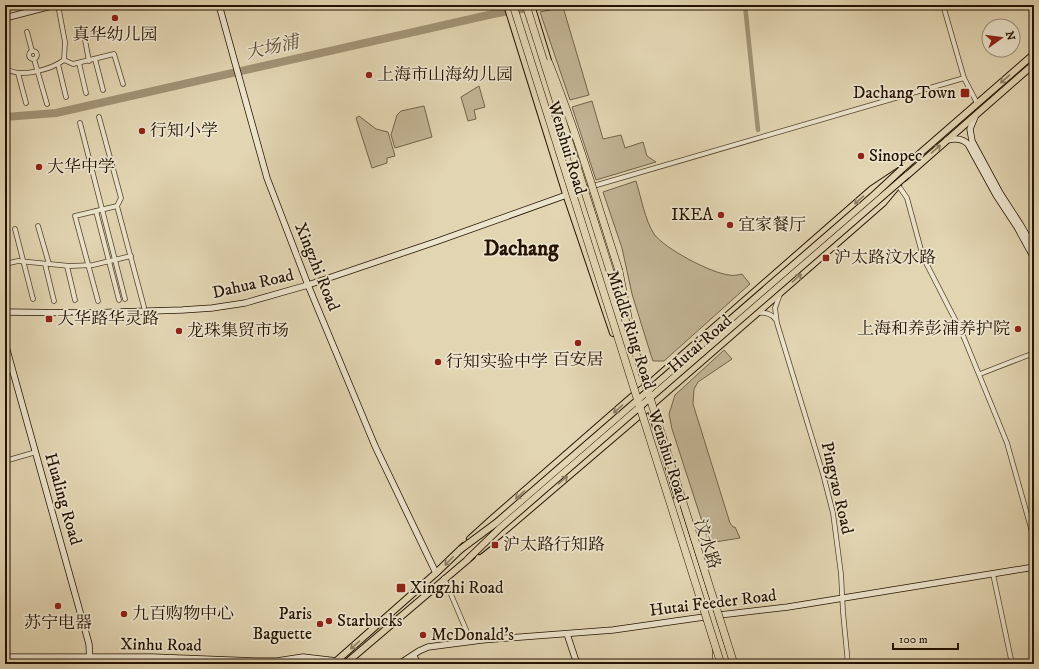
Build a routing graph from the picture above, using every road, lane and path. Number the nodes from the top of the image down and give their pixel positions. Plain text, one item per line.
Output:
1 (55, 5) edge
2 (58, 5) edge
3 (218, 5) edge
4 (507, 5) edge
5 (513, 5) edge
6 (526, 5) edge
7 (532, 5) edge
8 (943, 5) edge
9 (529, 14) junction
10 (5, 18) edge
11 (27, 32) dead end
12 (85, 40) dead end
13 (1034, 54) edge
14 (95, 59) junction
15 (64, 60) junction
16 (89, 61) junction
17 (79, 63) junction
18 (58, 64) junction
19 (1034, 64) edge
20 (5, 67) edge
21 (38, 71) junction
22 (18, 73) junction
23 (964, 78) junction
24 (123, 84) dead end
25 (103, 90) dead end
26 (86, 93) dead end
27 (66, 97) dead end
28 (26, 103) dead end
29 (977, 103) junction
30 (47, 104) dead end
31 (975, 115) junction
32 (99, 117) dead end
33 (80, 123) dead end
34 (947, 140) junction
35 (111, 160) junction
36 (91, 166) junction
37 (902, 169) junction
38 (907, 175) junction
39 (898, 185) junction
40 (586, 188) junction
41 (566, 194) junction
42 (117, 206) junction
43 (101, 210) junction
44 (96, 211) junction
45 (38, 226) dead end
46 (15, 229) dead end
47 (1034, 248) edge
48 (131, 256) junction
49 (1034, 258) edge
50 (114, 260) junction
51 (23, 261) junction
52 (108, 262) junction
53 (5, 264) edge
54 (47, 264) junction
55 (67, 266) junction
56 (88, 266) junction
57 (308, 285) junction
58 (781, 292) junction
59 (32, 299) dead end
60 (125, 299) dead end
61 (75, 300) dead end
62 (119, 300) dead end
63 (54, 301) dead end
64 (98, 301) dead end
65 (144, 307) dead end
66 (5, 312) edge
67 (756, 314) junction
68 (777, 323) junction
69 (629, 324) junction
70 (5, 343) edge
71 (1034, 353) edge
72 (980, 374) junction
73 (648, 385) junction
74 (634, 395) junction
75 (649, 406) junction
76 (640, 414) junction
77 (36, 452) junction
78 (5, 461) edge
79 (664, 467) junction
80 (664, 488) junction
81 (675, 523) junction
82 (686, 538) junction
83 (1034, 539) edge
84 (461, 549) junction
85 (468, 559) junction
86 (1034, 567) edge
87 (436, 573) junction
88 (993, 574) junction
89 (444, 578) junction
90 (843, 599) junction
91 (715, 615) junction
92 (704, 617) junction
93 (567, 634) junction
94 (469, 641) junction
95 (414, 655) junction
96 (5, 657) edge
97 (90, 661) edge
98 (336, 663) edge
99 (346, 664) edge
100 (399, 664) edge
101 (417, 664) edge
102 (576, 664) edge
103 (719, 664) edge
104 (727, 664) edge
105 (734, 664) edge
106 (848, 664) edge
107 (1012, 664) edge

1 - 10 street
2 - 15 street
3 - 57 street, Xingzhi Road
4 - 41 main road, Wenshui Road
5 - 103 highway, Middle Ring Road, bridge
6 - 9 highway, Middle Ring Road, bridge
7 - 40 main road, Wenshui Road
8 - 23 street
9 - 69 highway, bridge
9 - 105 highway, Middle Ring Road, bridge
11 - 21 street
12 - 16 street
13 -> 29 main road, Hutai Road
14 - 16 street
14 - 24 street
14 - 25 street
15 - 17 street
15 - 18 street
16 - 17 street
17 - 26 street
18 - 21 street
18 - 27 street
19 - 31 main road, Hutai Road
20 - 22 street
21 - 22 street
21 - 30 street
22 - 28 street
23 - 29 street
23 - 40 street
29 - 37 main road, Hutai Road
31 - 34 main road, Hutai Road
31 - 47 street
32 - 35 street
33 - 36 street
38 -> 34 main road, Hutai Road
34 - 49 street
35 - 36 street
35 - 42 street
36 - 43 street
37 -> 73 main road, Hutai Road
37 - 84 main road, Hutai Road, bridge
38 - 39 main road, Hutai Road
38 - 85 main road, Hutai Road, bridge
58 -> 39 main road, Hutai Road
39 - 72 street
40 - 41 street, Dahua Road
40 - 69 main road, Wenshui Road
41 - 57 street, Dahua Road
41 - 74 main road, Wenshui Road
42 - 43 street
42 - 48 street
43 - 44 street
43 - 50 street
44 - 52 street
44 - 56 street
45 - 54 street
46 - 51 street
48 - 50 street
48 - 65 street
50 - 52 street
50 - 60 street
51 - 53 street
51 - 54 street
51 - 59 street
52 - 56 street
52 - 62 street
54 - 55 street
54 - 63 street
55 - 56 street
55 - 61 street
56 - 64 street
57 - 66 street, Dahua Road
57 - 87 street, Xingzhi Road
58 - 67 main road, Hutai Road
58 - 68 street, Pingyao Road
67 - 68 street
67 - 75 main road, Hutai Road
68 - 90 street, Pingyao Road
69 - 73 main road, Wenshui Road
70 - 77 street, Hualing Road
71 - 72 street
72 - 83 street
73 - 74 main road, Hutai Road
73 - 75 main road, 汶水路
74 - 76 main road, Wenshui Road
74 -> 84 main road, Hutai Road
75 - 76 main road, Hutai Road
75 - 79 main road, 汶水路
75 - 91 main road, Wenshui Road
76 - 80 main road, Wenshui Road
85 -> 76 main road, Hutai Road
77 - 78 street
77 - 97 street, Hualing Road
79 - 80 main road
79 - 82 main road, 汶水路
80 - 81 main road, Wenshui Road
81 - 82 main road
81 - 92 main road, Wenshui Road
82 - 91 main road, 汶水路
84 -> 87 main road, Hutai Road
85 - 89 main road, Hutai Road
86 - 88 street, Hutai Feeder Road
87 -> 98 main road, Hutai Road
88 - 90 street, Hutai Feeder Road
88 - 107 street
89 - 94 street
89 - 99 main road, Hutai Road
90 - 91 street, Hutai Feeder Road
90 - 106 street, Pingyao Road
91 - 92 street, Hutai Feeder Road
91 - 104 main road, 汶水路
91 - 105 main road, Wenshui Road
92 - 93 street, Hutai Feeder Road
92 - 103 main road, Wenshui Road
93 - 94 street, Hutai Feeder Road
93 - 102 street
94 - 95 street, Hutai Feeder Road
95 - 100 street, Hutai Feeder Road
95 - 101 street
96 - 97 street, Xinhu Road
97 - 98 street, Xinhu Road

